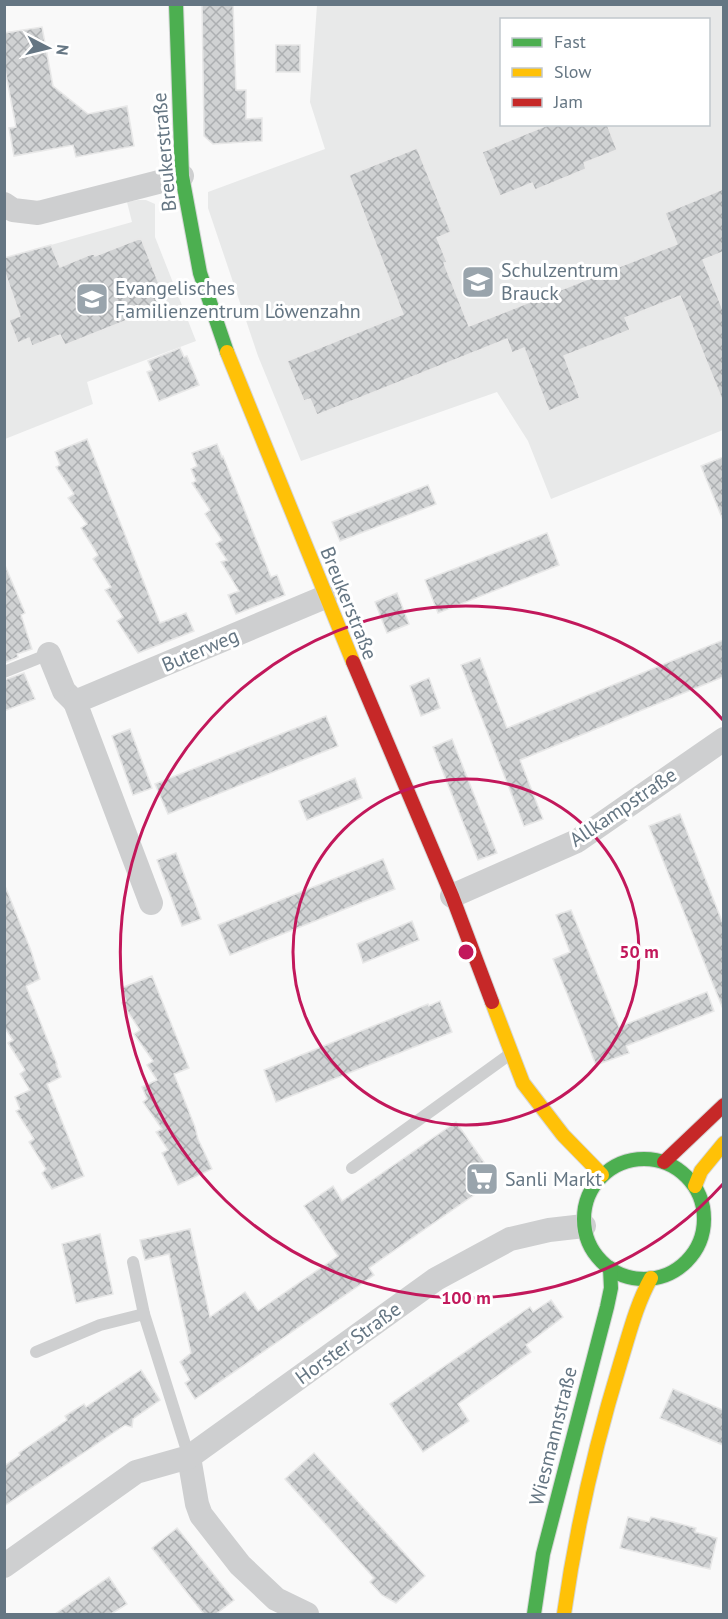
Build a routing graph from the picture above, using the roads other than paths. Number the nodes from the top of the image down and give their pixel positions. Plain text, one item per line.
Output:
1 (176, 4) edge
2 (182, 176) junction
3 (4, 204) edge
4 (325, 597) junction
5 (49, 654) joint
6 (4, 672) edge
7 (75, 702) junction
8 (723, 739) edge
9 (452, 896) junction
10 (151, 903) dead end
11 (511, 1054) junction
12 (723, 1105) edge
13 (723, 1143) edge
14 (664, 1162) junction
15 (352, 1168) dead end
16 (602, 1175) junction
17 (695, 1186) junction
18 (584, 1226) junction
19 (133, 1262) dead end
20 (610, 1268) junction
21 (651, 1278) junction
22 (144, 1314) junction
23 (36, 1352) dead end
24 (189, 1457) junction
25 (557, 1556) junction
26 (4, 1566) edge
27 (272, 1607) edge
28 (307, 1614) edge
29 (534, 1614) edge
30 (564, 1614) edge

1 - 2 street, Breukerstraße
2 - 3 street
2 - 4 street, Breukerstraße
4 - 7 street, Buterweg
4 - 9 street, Breukerstraße
5 - 6 lane
5 - 7 street
7 - 10 street
8 - 9 street, Allkampstraße
9 - 11 street, Breukerstraße
11 - 15 lane
11 - 16 street, Breukerstraße
12 - 14 street
13 - 17 street
14 - 16 street
14 - 17 street
16 - 18 street
17 - 21 street
18 - 20 street
18 - 24 street, Horster Straße
19 - 22 lane
20 - 21 street
20 - 25 street, Wiesmannstraße
21 - 25 street, Wiesmannstraße
22 - 23 lane
22 - 24 lane
24 - 26 street, Horster Straße
24 - 27 street
25 - 29 street, Wiesmannstraße
25 - 30 street, Wiesmannstraße
27 - 28 street

